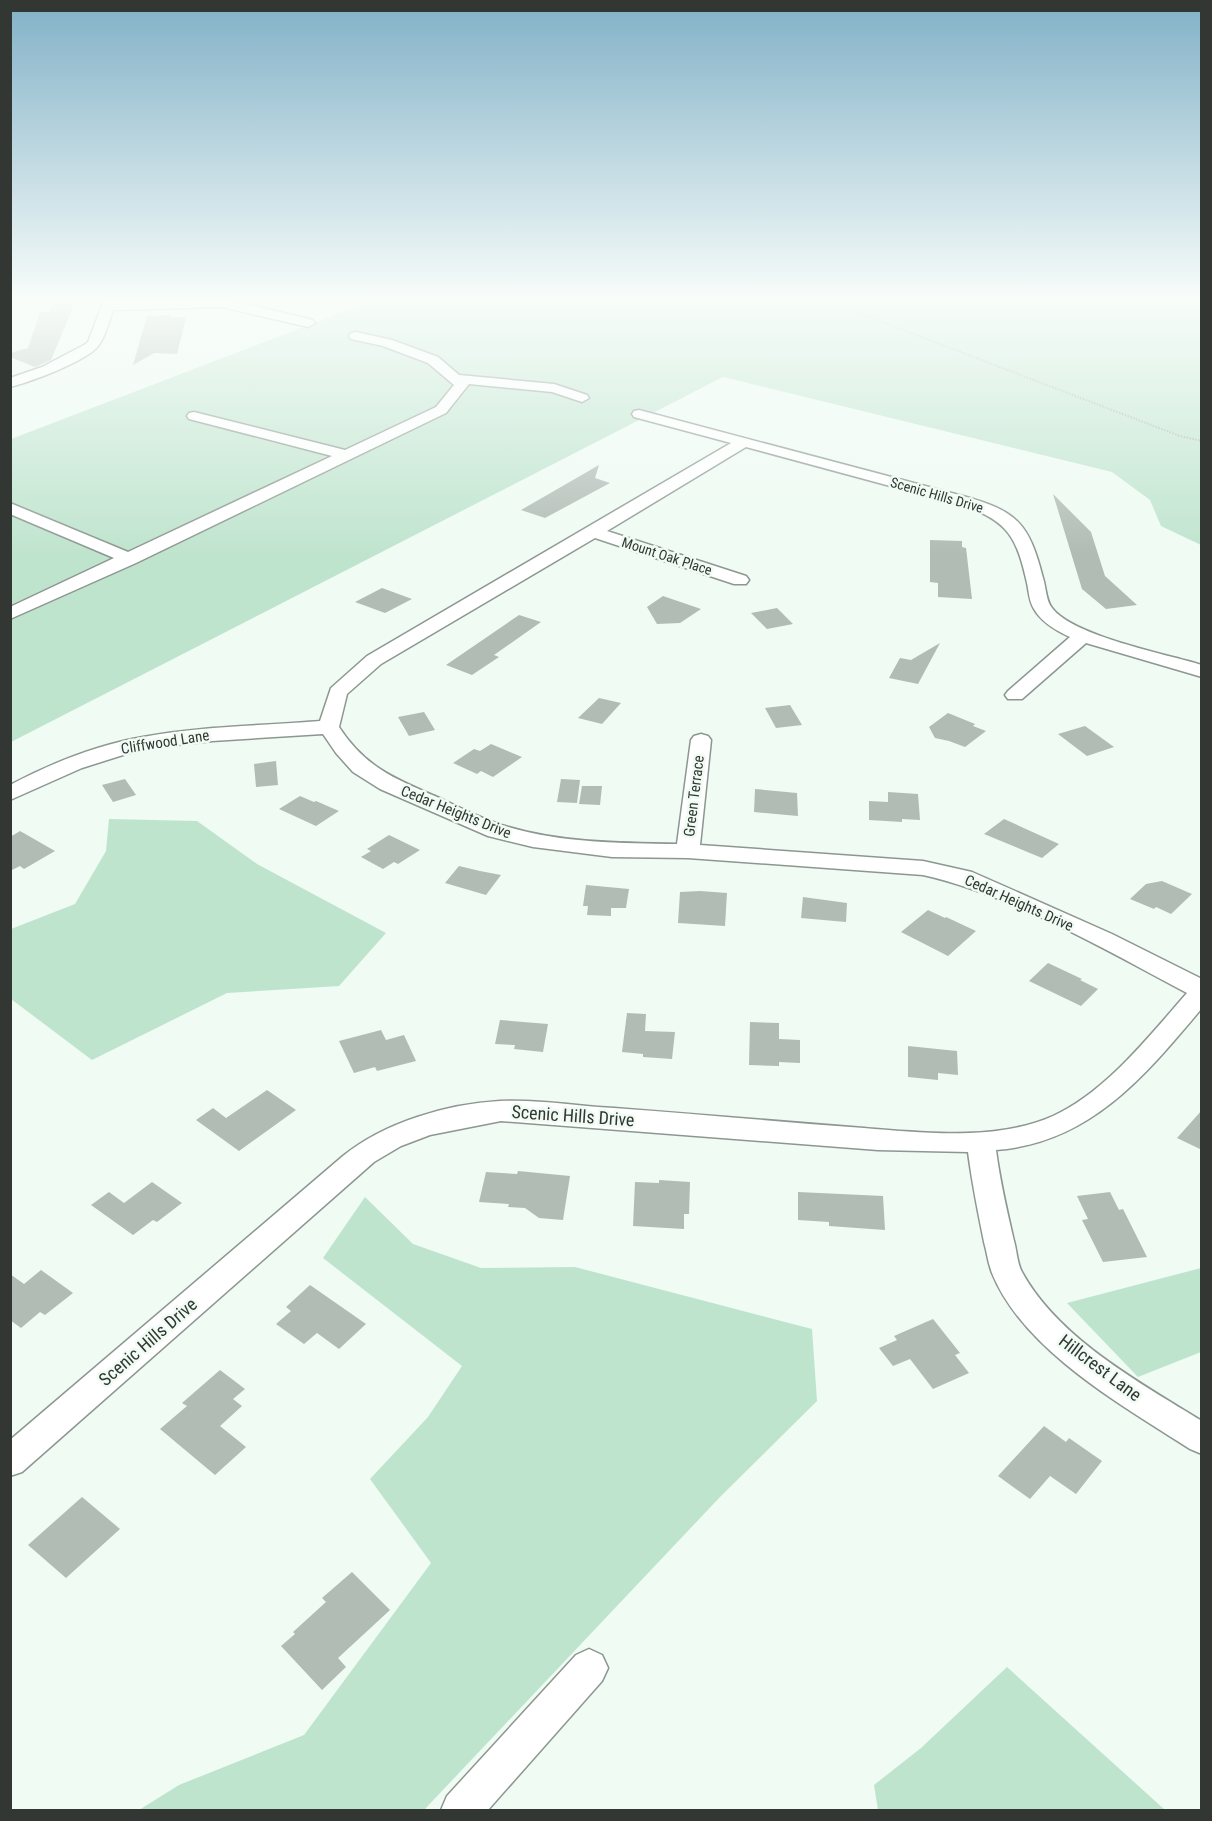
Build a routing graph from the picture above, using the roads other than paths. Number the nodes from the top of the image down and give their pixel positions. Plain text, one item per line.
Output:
1 (462, 385) edge
2 (521, 385) edge
3 (582, 398) dead end
4 (639, 414) dead end
5 (194, 417) dead end
6 (744, 442) junction
7 (347, 455) junction
8 (10, 508) edge
9 (595, 532) junction
10 (130, 559) junction
11 (740, 580) dead end
12 (10, 614) edge
13 (1083, 636) junction
14 (1202, 671) edge
15 (1015, 695) dead end
16 (329, 727) junction
17 (701, 740) dead end
18 (10, 794) edge
19 (688, 851) junction
20 (1202, 990) edge
21 (981, 1141) junction
22 (1202, 1439) edge
23 (10, 1461) edge
24 (589, 1668) dead end
25 (461, 1810) edge

1 - 7 street
2 - 3 street
4 - 6 street, Scenic Hills Drive
5 - 7 street
6 - 9 street
6 - 13 street, Scenic Hills Drive
7 - 10 street
8 - 10 street
9 - 11 street, Mount Oak Place
9 - 16 street
10 - 12 street
13 - 14 street, Scenic Hills Drive
13 - 15 street
16 - 18 street, Cliffwood Lane
16 - 19 street, Cedar Heights Drive
17 - 19 street, Green Terrace
19 - 20 street, Cedar Heights Drive
20 - 21 street, Scenic Hills Drive
21 - 22 street, Hillcrest Lane
21 - 23 street, Scenic Hills Drive
24 - 25 street

